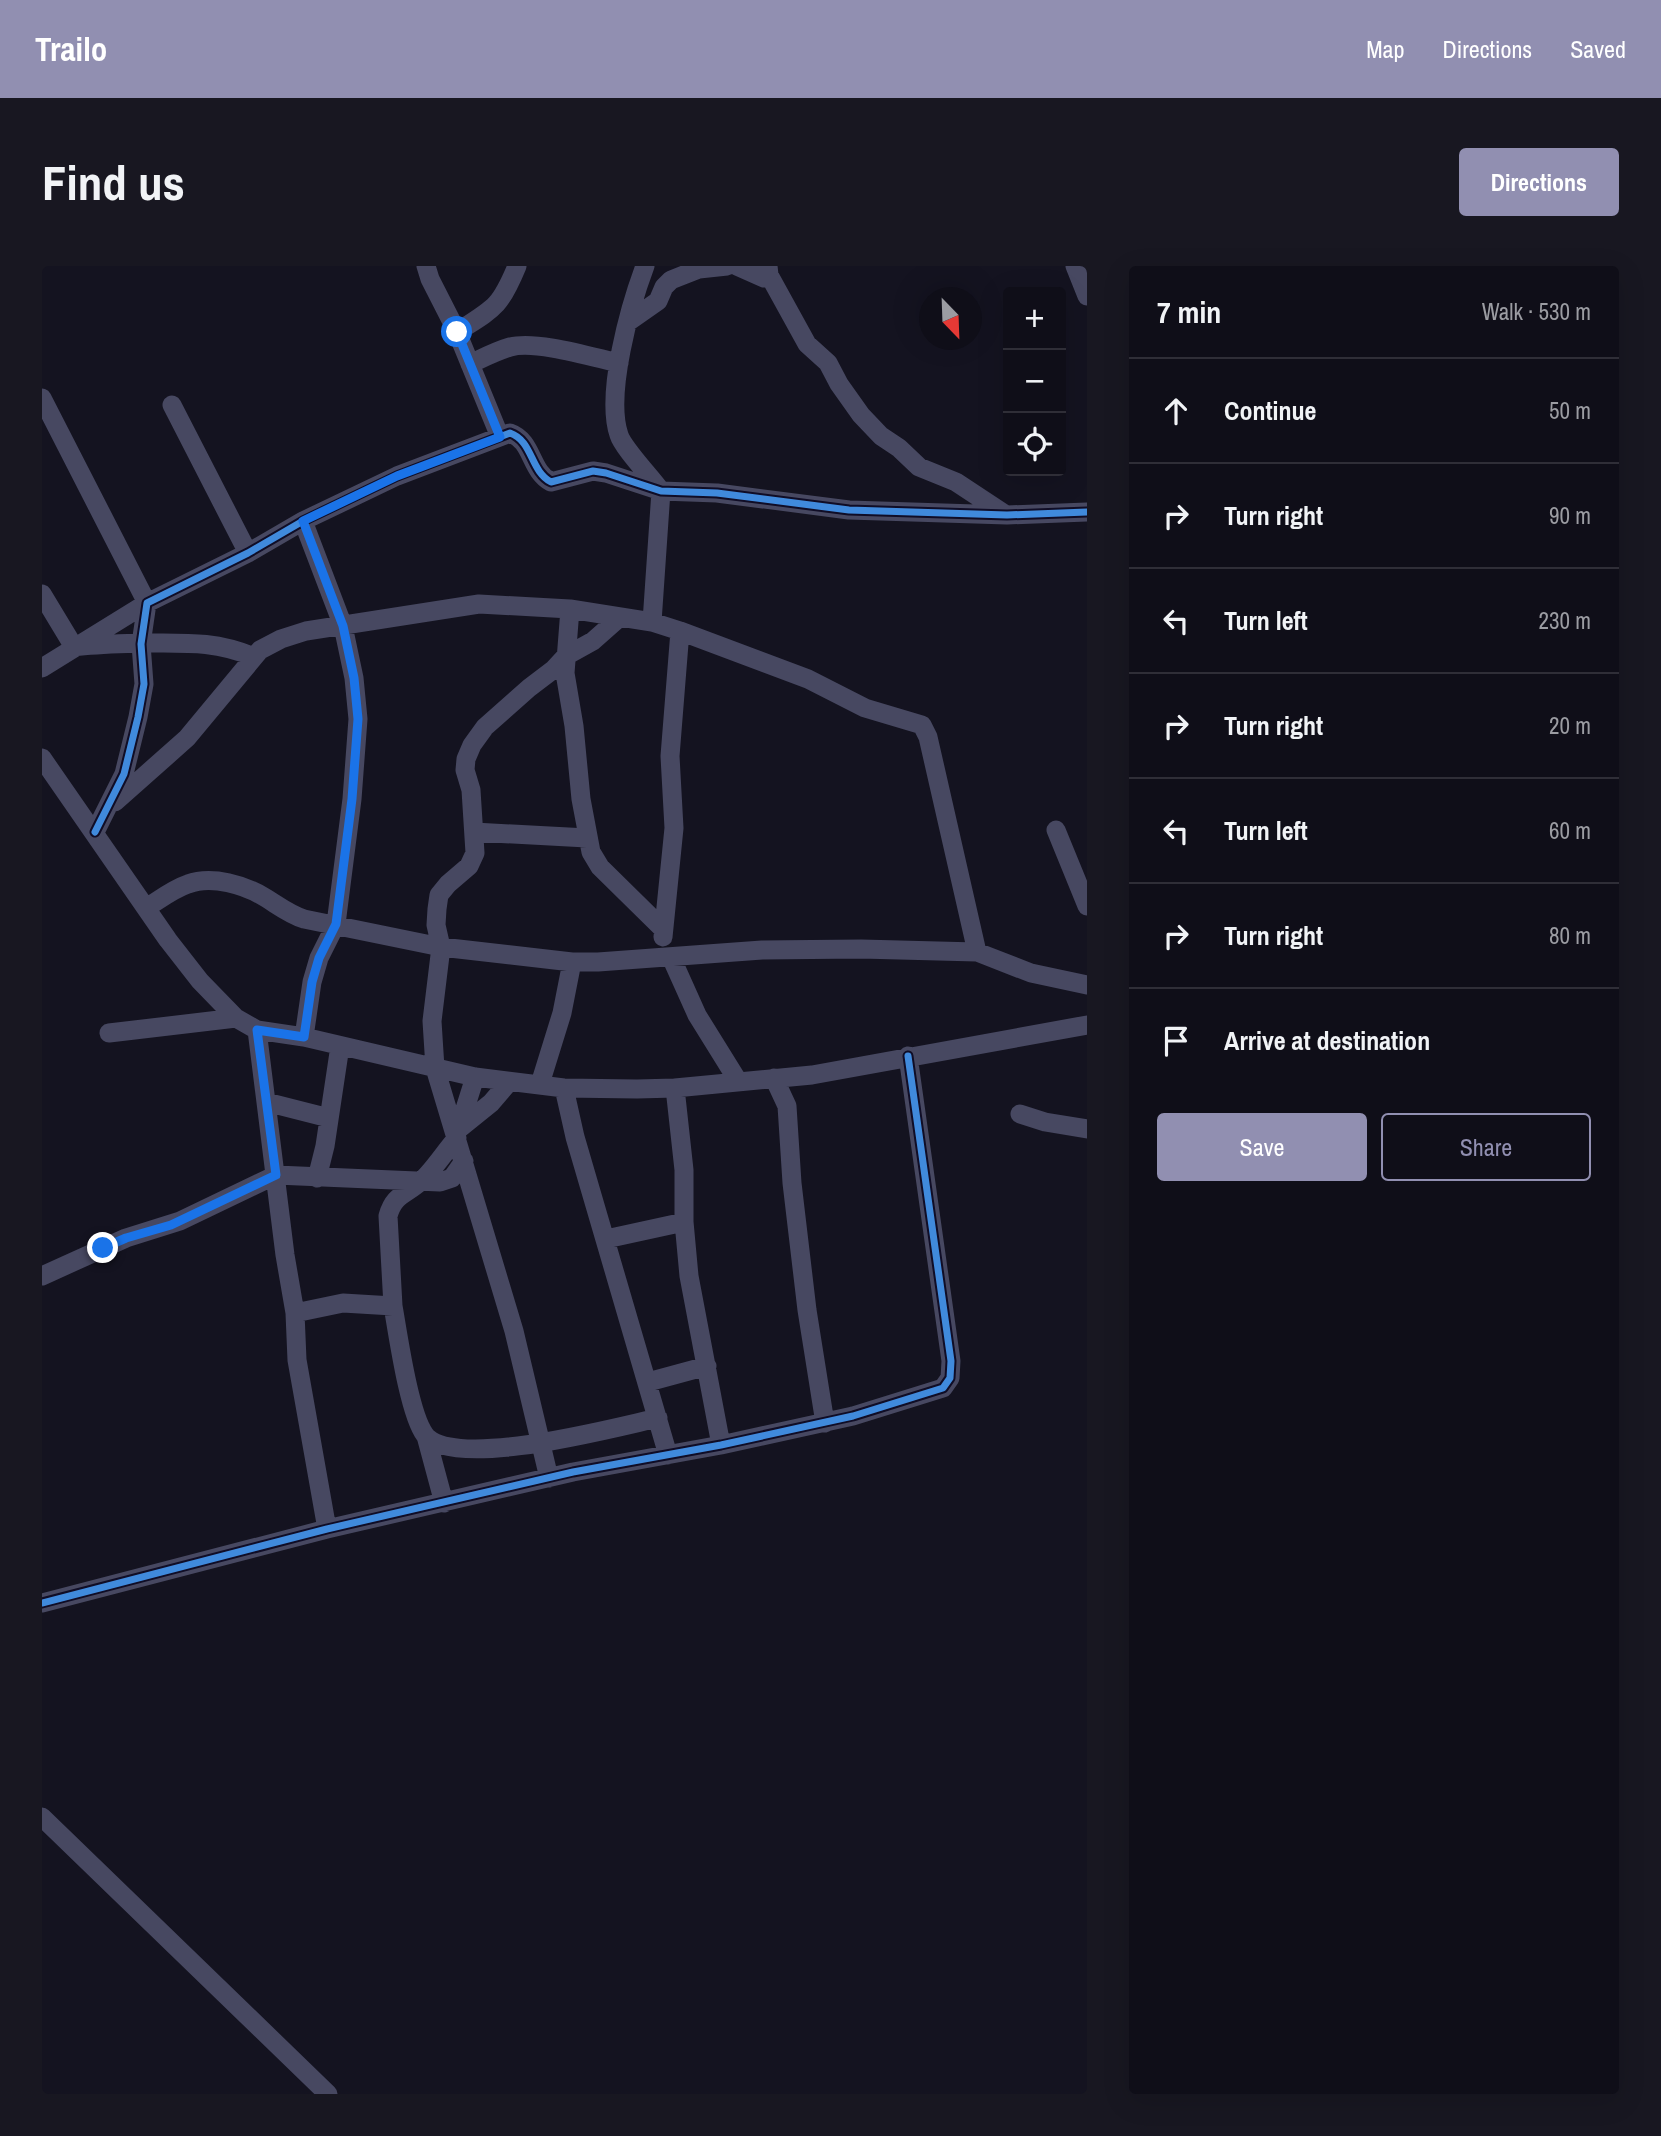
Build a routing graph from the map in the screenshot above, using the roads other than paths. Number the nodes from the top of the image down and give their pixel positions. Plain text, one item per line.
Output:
1 (426, 266) edge
2 (517, 266) edge
3 (645, 266) edge
4 (727, 266) edge
5 (737, 266) edge
6 (1075, 266) edge
7 (768, 271) edge
8 (1087, 296) edge
9 (628, 322) junction
10 (457, 332) junction
11 (619, 363) junction
12 (470, 364) junction
13 (42, 398) edge
14 (172, 405) dead end
15 (500, 437) junction
16 (661, 491) junction
17 (1087, 512) edge
18 (1007, 515) junction
19 (303, 521) junction
20 (248, 553) junction
21 (42, 594) edge
22 (147, 603) junction
23 (570, 609) junction
24 (619, 618) junction
25 (652, 622) junction
26 (343, 626) junction
27 (680, 631) junction
28 (141, 643) junction
29 (74, 647) junction
30 (566, 656) junction
31 (254, 657) junction
32 (42, 668) edge
33 (42, 758) edge
34 (106, 810) junction
35 (1056, 830) dead end
36 (95, 832) junction
37 (474, 832) junction
38 (587, 838) junction
39 (1087, 906) edge
40 (146, 908) junction
41 (336, 924) junction
42 (663, 929) junction
43 (441, 947) junction
44 (977, 952) junction
45 (674, 956) junction
46 (572, 961) junction
47 (1087, 985) edge
48 (236, 1018) junction
49 (1087, 1025) edge
50 (257, 1030) junction
51 (109, 1033) dead end
52 (304, 1037) junction
53 (340, 1046) junction
54 (908, 1056) junction
55 (435, 1068) junction
56 (812, 1075) junction
57 (475, 1077) junction
58 (774, 1078) junction
59 (738, 1081) junction
60 (509, 1082) junction
61 (540, 1084) junction
62 (564, 1088) junction
63 (675, 1088) junction
64 (266, 1102) junction
65 (787, 1106) junction
66 (1020, 1114) dead end
67 (329, 1118) junction
68 (1087, 1129) edge
69 (458, 1133) junction
70 (464, 1161) junction
71 (276, 1175) junction
72 (317, 1178) junction
73 (423, 1180) junction
74 (684, 1222) junction
75 (606, 1239) junction
76 (42, 1276) edge
77 (393, 1306) junction
78 (295, 1313) junction
79 (707, 1366) junction
80 (648, 1382) junction
81 (658, 1418) junction
82 (825, 1423) junction
83 (426, 1436) junction
84 (540, 1443) junction
85 (721, 1445) junction
86 (668, 1455) junction
87 (549, 1478) junction
88 (444, 1503) junction
89 (327, 1530) junction
90 (42, 1603) edge
91 (42, 1817) edge
92 (328, 2094) edge

1 - 10 street
2 - 10 street
3 - 9 street
4 - 9 street
5 - 7 street
6 - 8 street
7 - 18 street
9 - 11 street
10 - 12 street
11 - 12 street
11 - 16 street
12 - 15 street
13 - 22 street
14 - 20 street
15 - 16 street
15 - 19 street
16 - 18 street
16 - 25 street
17 - 18 street
19 - 20 street
19 - 26 street
20 - 22 street
21 - 29 street
22 - 28 street
22 - 29 street
23 - 24 street
23 - 26 street
23 - 30 street
24 - 25 street
24 - 30 street
25 - 27 street
26 - 31 street
26 - 41 street
27 - 42 street
27 - 44 street
28 - 29 street
28 - 31 street
28 - 34 street
29 - 32 street
30 - 37 street
30 - 38 street
31 - 34 street
33 - 36 street
34 - 36 street
35 - 39 street
36 - 40 street
37 - 38 street
37 - 43 street
38 - 42 street
40 - 41 street
40 - 48 street
41 - 43 street
41 - 52 street
42 - 45 street
43 - 46 street
43 - 55 street
44 - 45 street
44 - 47 street
45 - 46 street
45 - 59 street
46 - 61 street
48 - 50 street
48 - 51 street
49 - 54 street
50 - 52 street
50 - 64 street
52 - 53 street
53 - 55 street
53 - 67 street
54 - 56 street
54 - 82 street
55 - 57 street
55 - 69 street
56 - 58 street
56 - 65 street
57 - 60 street
57 - 69 street
58 - 59 street
58 - 65 street
59 - 63 street
60 - 61 street
60 - 69 street
61 - 62 street
62 - 63 street
62 - 75 street
63 - 74 street
64 - 67 street
64 - 71 street
65 - 82 street
66 - 68 street
67 - 72 street
69 - 70 street
69 - 73 street
70 - 73 street
70 - 84 street
71 - 72 street
71 - 76 street
71 - 78 street
72 - 73 street
73 - 77 street
74 - 75 street
74 - 79 street
75 - 80 street
77 - 78 street
77 - 83 street
78 - 89 street
79 - 80 street
79 - 85 street
80 - 81 street
81 - 84 street
81 - 86 street
82 - 85 street
83 - 84 street
83 - 88 street
84 - 87 street
85 - 86 street
86 - 87 street
87 - 88 street
88 - 89 street
89 - 90 street
91 - 92 street

